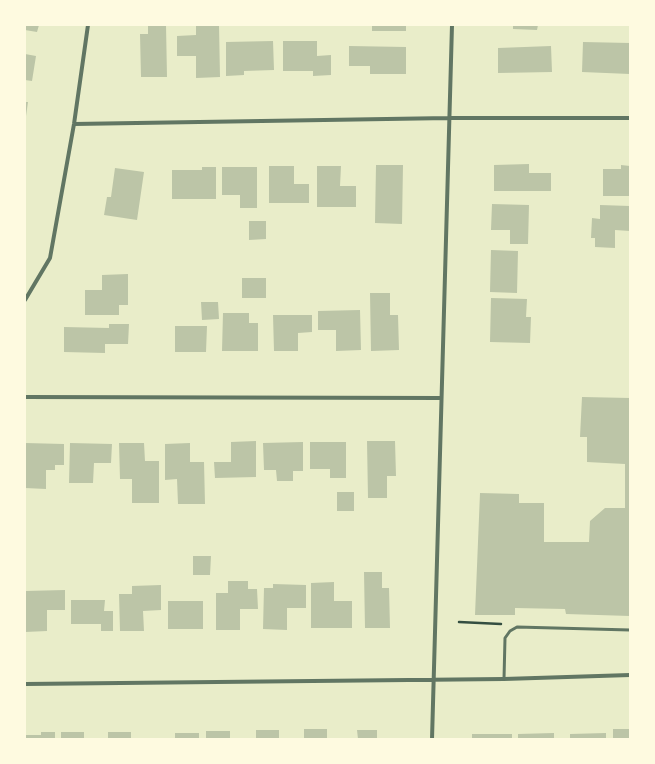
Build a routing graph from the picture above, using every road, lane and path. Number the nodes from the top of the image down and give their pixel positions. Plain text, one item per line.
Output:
1 (88, 25) edge
2 (452, 25) edge
3 (449, 118) junction
4 (630, 118) edge
5 (74, 124) junction
6 (25, 300) edge
7 (25, 397) edge
8 (441, 398) junction
9 (459, 622) dead end
10 (501, 624) dead end
11 (630, 630) edge
12 (630, 674) edge
13 (504, 679) junction
14 (433, 680) junction
15 (25, 684) edge
16 (432, 739) edge

1 - 5 street
2 - 3 street
3 - 4 street
3 - 5 street
3 - 8 street
5 - 6 street
7 - 8 street
8 - 14 street
9 - 10 path
11 - 13 lane
12 - 13 street
13 - 14 street
14 - 15 street
14 - 16 street

